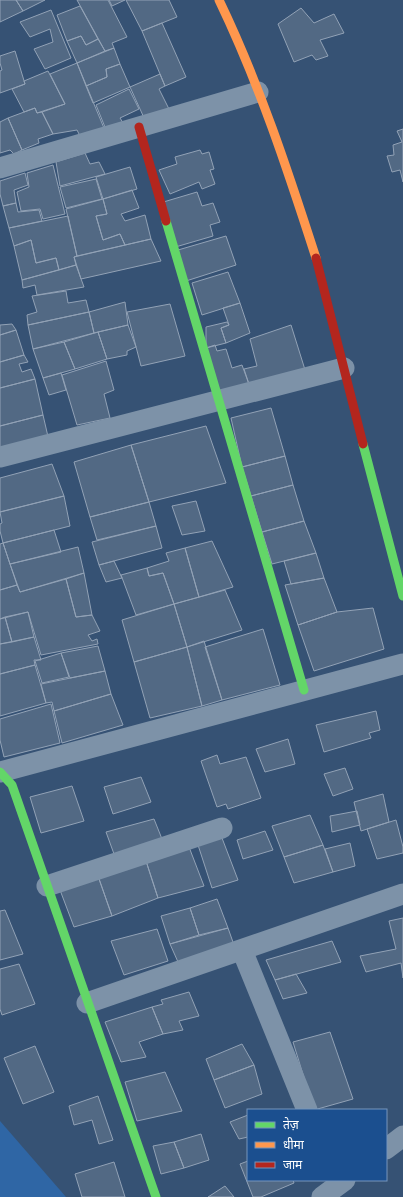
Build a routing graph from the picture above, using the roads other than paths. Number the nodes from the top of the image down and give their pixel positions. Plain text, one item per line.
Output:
1 (219, 0) edge
2 (258, 92) junction
3 (139, 127) junction
4 (0, 168) edge
5 (344, 368) junction
6 (219, 401) junction
7 (0, 457) edge
8 (403, 596) edge
9 (403, 664) edge
10 (304, 690) junction
11 (0, 772) edge
12 (222, 828) dead end
13 (47, 886) junction
14 (403, 894) edge
15 (242, 950) junction
16 (88, 1003) junction
17 (307, 1109) edge
18 (403, 1136) edge
19 (387, 1148) edge
20 (343, 1181) edge
21 (156, 1197) edge
22 (322, 1197) edge

1 - 2 street
2 - 3 street
2 - 5 street
3 - 4 street
3 - 6 street
5 - 6 street
5 - 8 street
6 - 7 street
6 - 10 street
9 - 10 street
10 - 11 street
11 - 13 street
12 - 13 street
13 - 16 street
14 - 15 street
15 - 16 street
15 - 17 street
16 - 21 street
18 - 19 street
20 - 22 street

